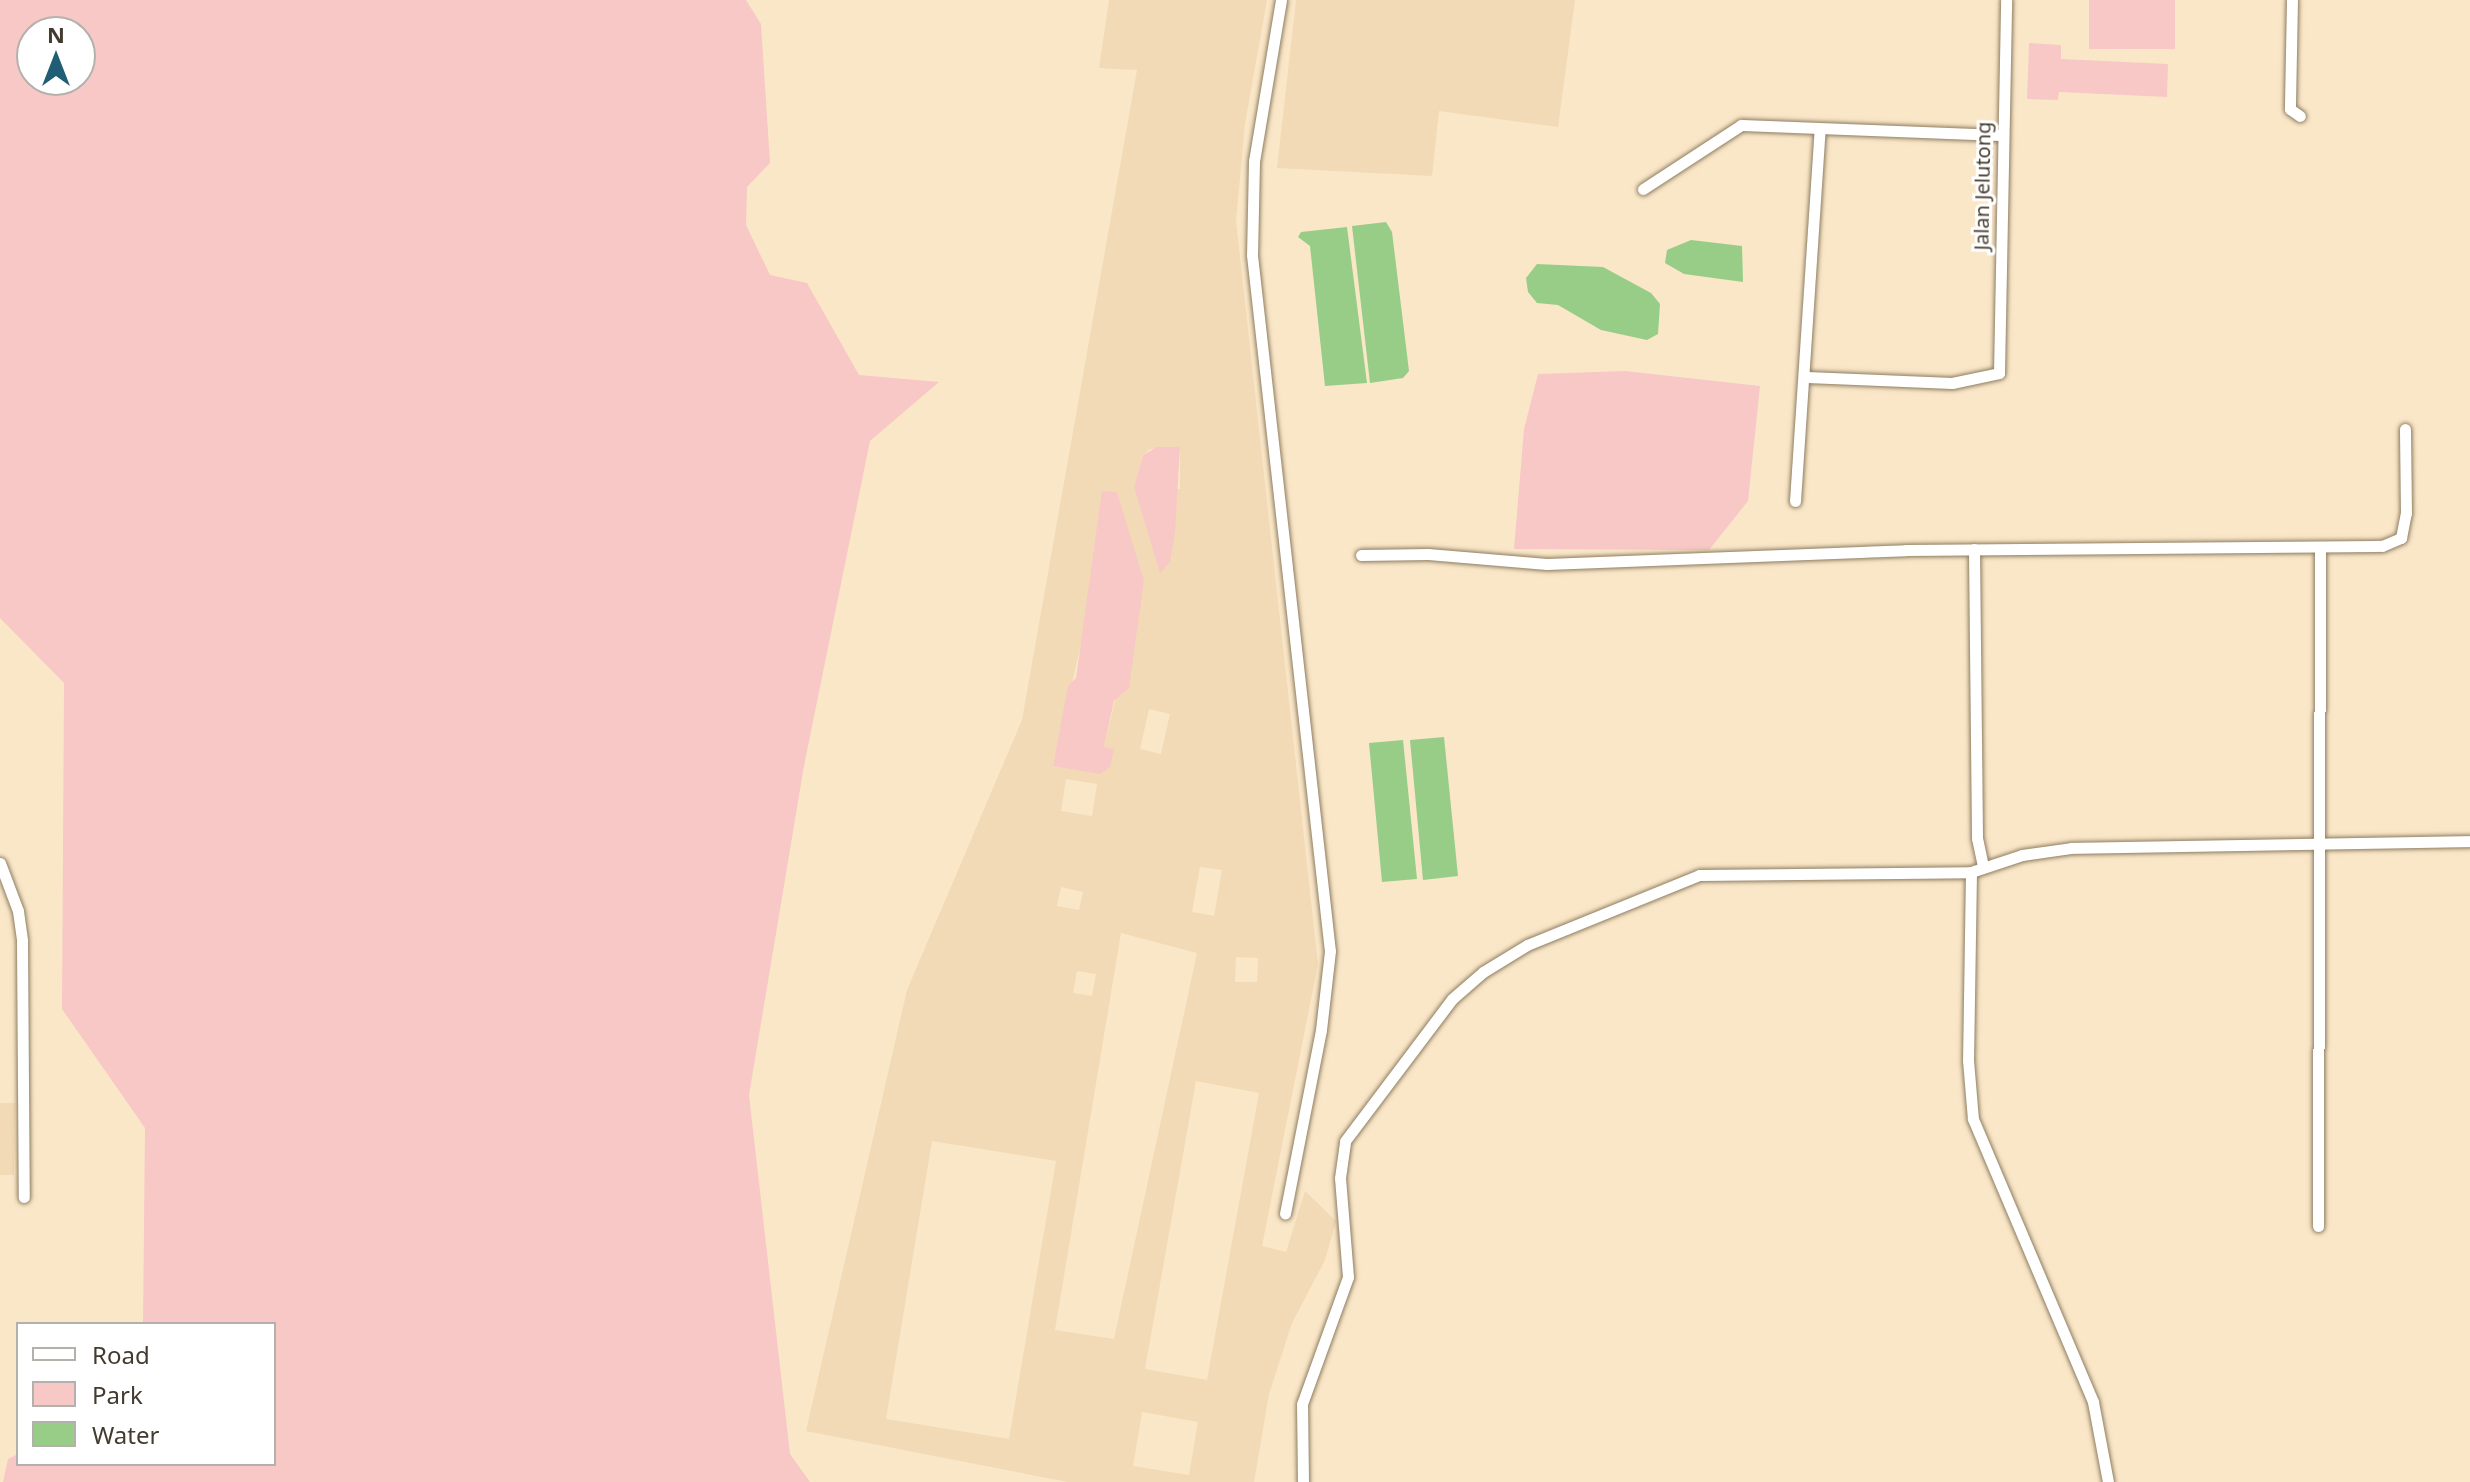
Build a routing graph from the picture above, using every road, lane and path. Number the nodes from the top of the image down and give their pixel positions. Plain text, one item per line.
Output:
1 (1281, 0) edge
2 (2006, 0) edge
3 (2292, 0) edge
4 (2300, 116) dead end
5 (1820, 129) junction
6 (2001, 135) junction
7 (1643, 189) dead end
8 (1807, 377) junction
9 (2405, 429) dead end
10 (1795, 501) dead end
11 (1974, 549) junction
12 (2320, 549) junction
13 (1361, 555) dead end
14 (2470, 841) edge
15 (2317, 843) junction
16 (0, 863) edge
17 (1983, 867) junction
18 (1971, 872) junction
19 (24, 1197) dead end
20 (1285, 1214) dead end
21 (2318, 1226) dead end
22 (1303, 1482) edge
23 (2108, 1482) edge

1 - 20 street
2 - 6 street, Jalan Jelutong
3 - 4 street
5 - 6 street
5 - 7 street
5 - 8 street
6 - 8 street, Jalan Jelutong
8 - 10 street
9 - 12 street
11 - 12 street
11 - 13 street
11 - 17 street
12 - 15 street
14 - 15 street
15 - 17 street
15 - 21 street
16 - 19 street
17 - 18 street
18 - 22 street
18 - 23 street

